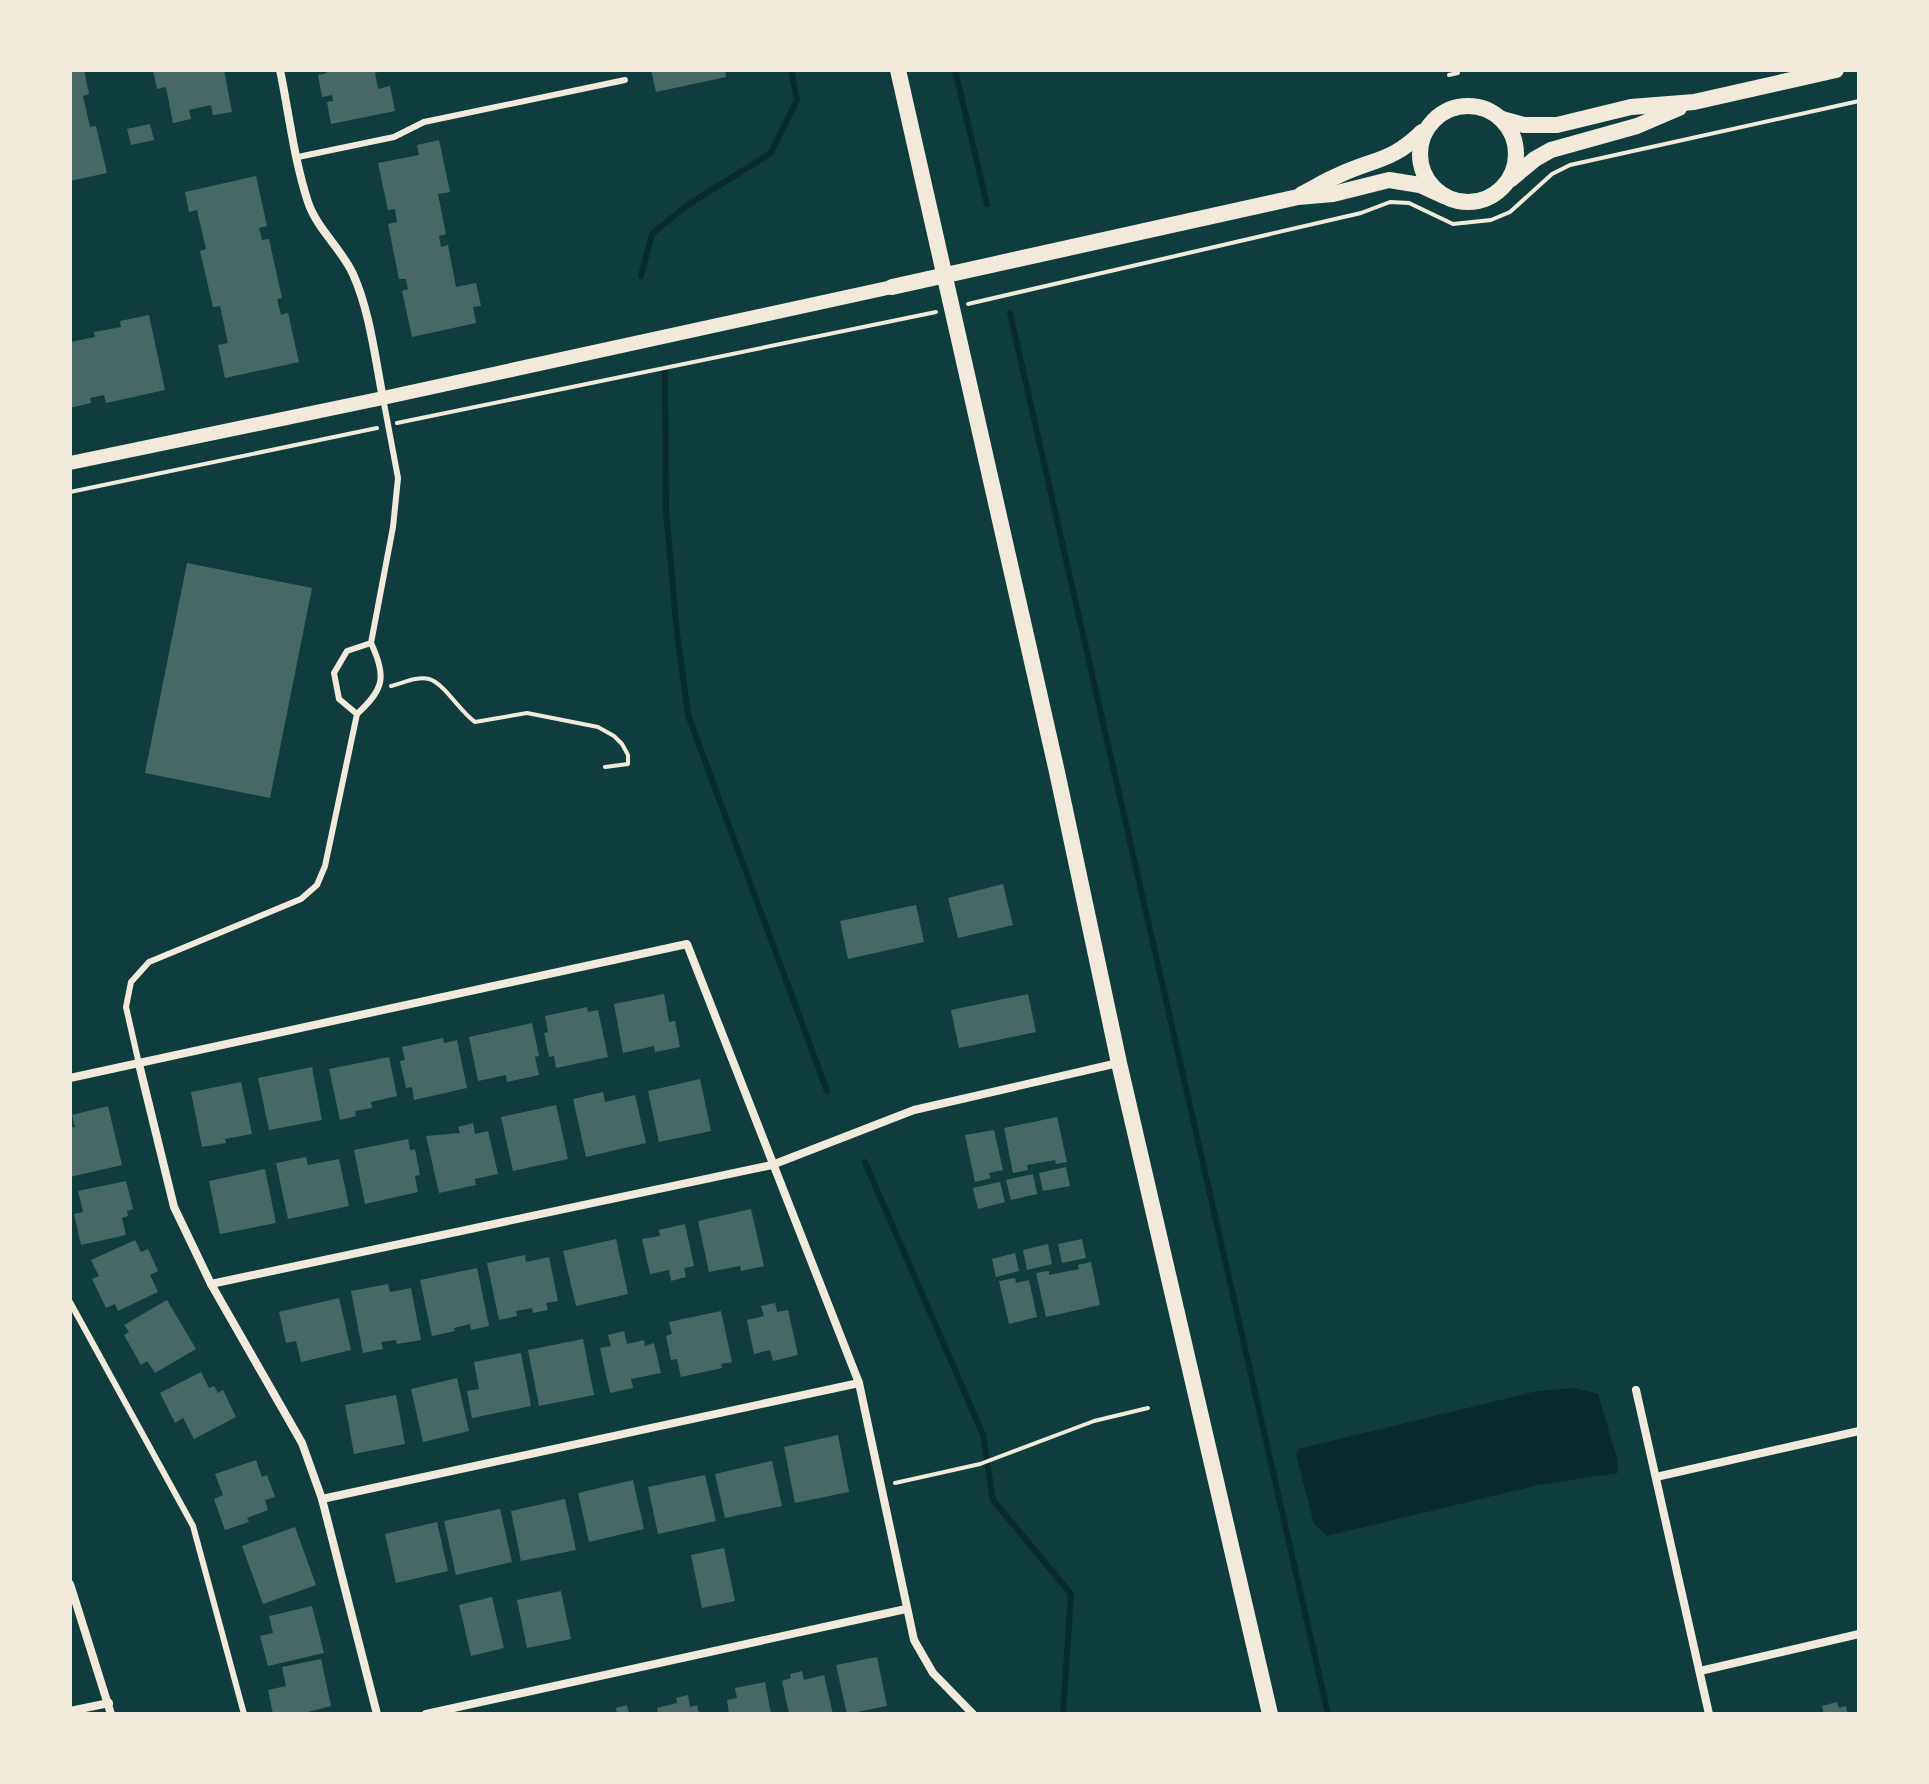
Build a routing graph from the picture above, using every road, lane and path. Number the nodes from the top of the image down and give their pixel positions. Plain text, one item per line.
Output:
1 (280, 70) edge
2 (898, 70) edge
3 (1836, 70) edge
4 (1458, 73) dead end
5 (1449, 75) dead end
6 (625, 80) dead end
7 (1694, 102) junction
8 (1502, 119) junction
9 (1429, 125) junction
10 (298, 157) junction
11 (1507, 183) junction
12 (1444, 196) junction
13 (1298, 197) junction
14 (943, 276) junction
15 (892, 287) joint
16 (911, 318) dead end
17 (383, 398) junction
18 (388, 425) junction
19 (70, 463) edge
20 (70, 492) edge
21 (371, 643) junction
22 (381, 685) junction
23 (357, 714) junction
24 (605, 767) dead end
25 (1119, 1063) junction
26 (139, 1064) junction
27 (70, 1078) edge
28 (772, 1165) junction
29 (211, 1284) junction
30 (70, 1302) edge
31 (859, 1383) junction
32 (1636, 1390) dead end
33 (1148, 1408) dead end
34 (1859, 1431) edge
35 (1656, 1477) junction
36 (881, 1487) junction
37 (322, 1499) junction
38 (70, 1584) edge
39 (906, 1609) junction
40 (1859, 1634) edge
41 (1700, 1671) junction
42 (109, 1703) junction
43 (70, 1711) edge
44 (111, 1714) edge
45 (244, 1714) edge
46 (377, 1714) edge
47 (426, 1714) edge
48 (973, 1714) edge
49 (1270, 1714) edge
50 (1709, 1714) edge

1 - 10 street
2 - 14 main road
3 - 7 main road
4 - 5 path
6 - 10 lane
7 - 8 main road
7 - 11 main road
8 - 9 main road
8 - 11 main road
9 - 12 main road
9 - 13 main road
10 - 17 street
11 - 12 main road
12 - 13 main road
13 - 14 main road
14 - 15 main road
14 - 25 main road
15 - 17 street
16 - 18 path
17 - 18 lane
17 - 19 street
18 - 20 path
18 - 21 lane
21 - 22 lane
21 - 23 lane
22 - 23 lane
22 - 24 path
23 - 26 lane
25 - 28 street
25 - 49 main road
26 - 27 street
26 - 28 street
26 - 29 street
28 - 29 street
28 - 31 street
29 - 37 street
30 - 45 lane
31 - 36 street
31 - 37 street
32 - 35 street
33 - 36 path
34 - 35 street
35 - 41 street
36 - 39 street
37 - 46 street
38 - 42 street
39 - 47 street
39 - 48 street
40 - 41 street
41 - 50 street
42 - 43 street
42 - 44 street

